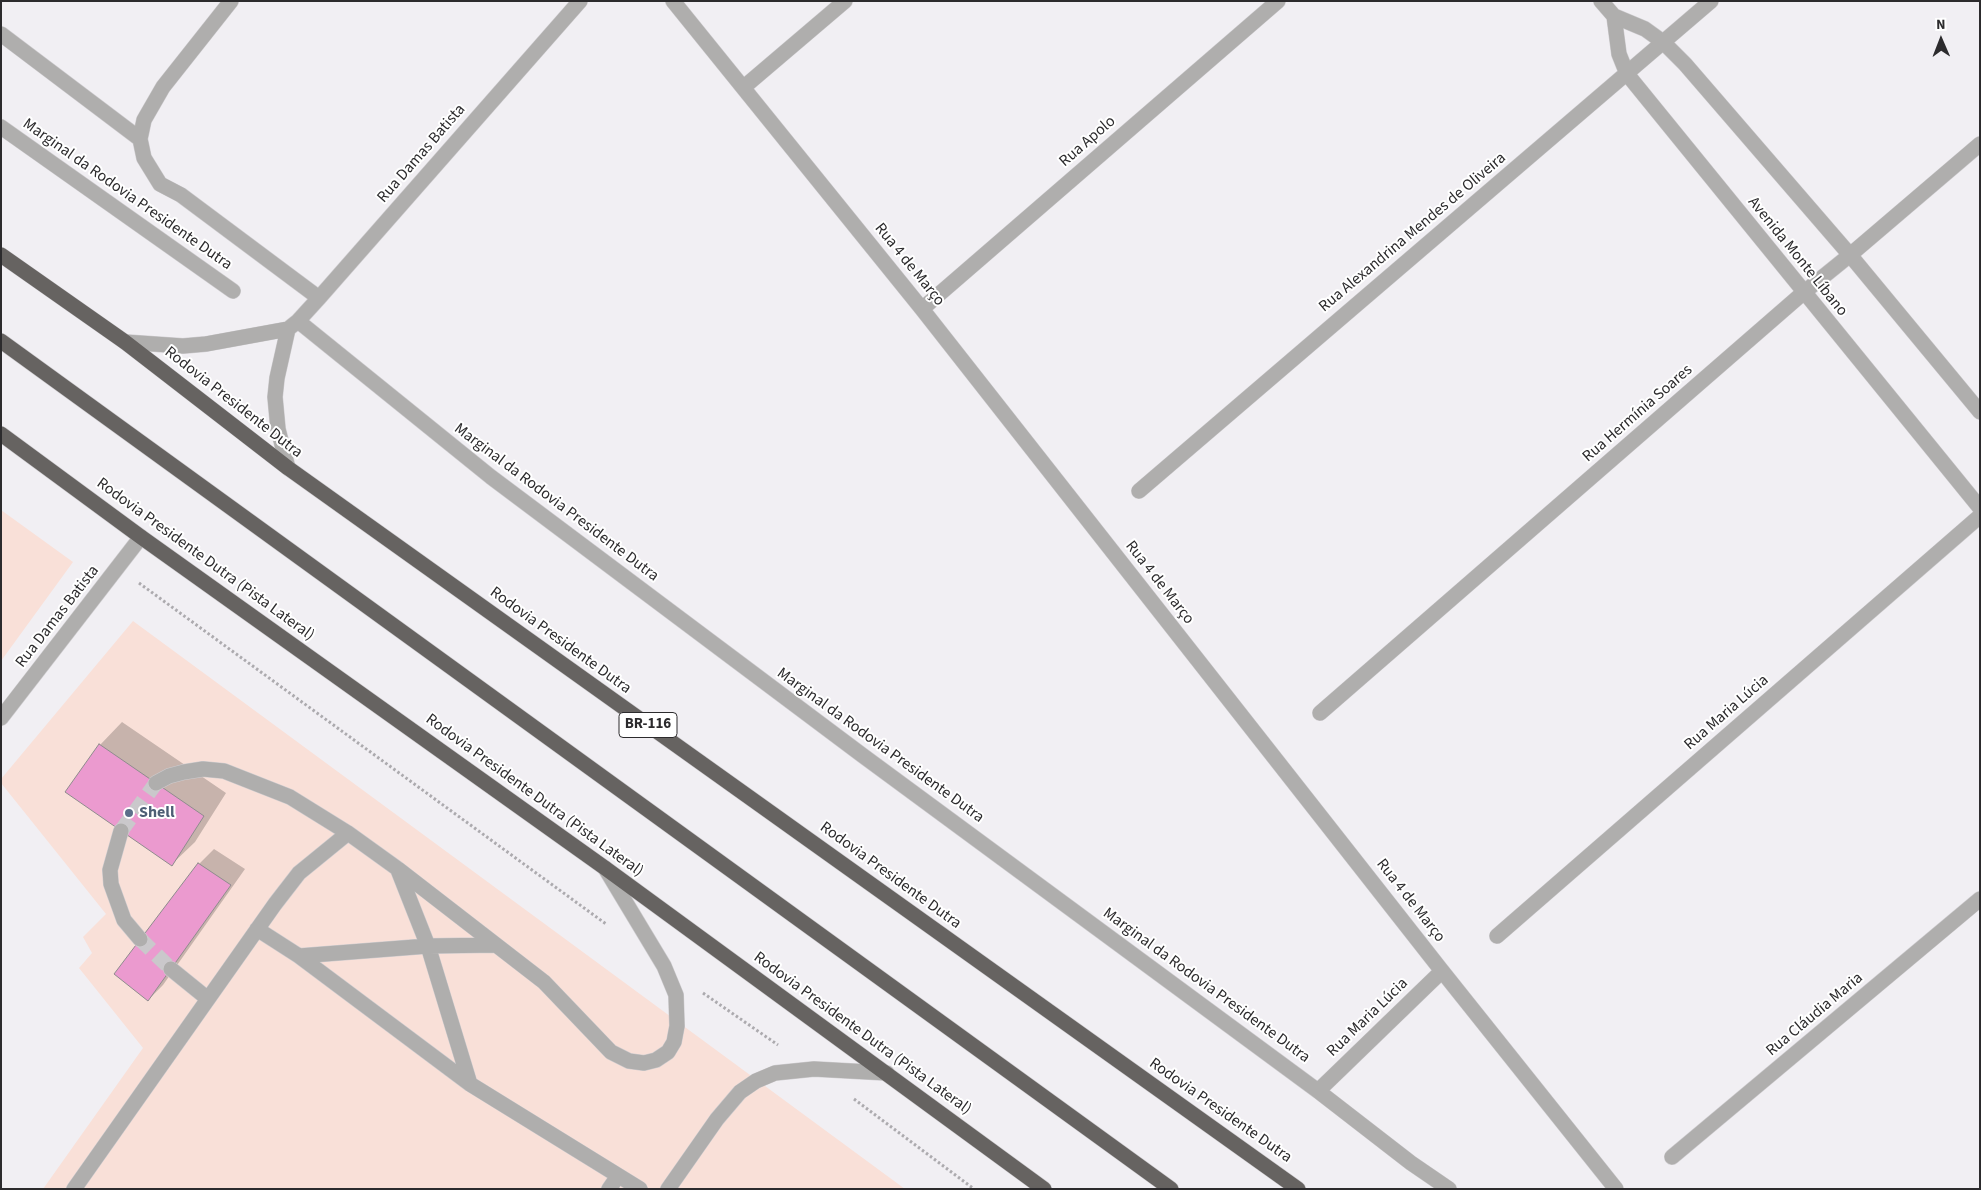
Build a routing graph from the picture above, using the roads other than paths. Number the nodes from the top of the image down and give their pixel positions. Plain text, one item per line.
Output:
1 (231, 1) edge
2 (580, 1) edge
3 (673, 1) edge
4 (844, 1) edge
5 (1278, 1) edge
6 (1601, 1) edge
7 (1711, 1) edge
8 (1614, 16) junction
9 (1, 34) edge
10 (1662, 42) junction
11 (1627, 74) junction
12 (744, 87) junction
13 (1, 127) edge
14 (140, 139) junction
15 (1980, 144) edge
16 (1, 255) edge
17 (1850, 255) junction
18 (233, 292) dead end
19 (1803, 293) junction
20 (319, 298) junction
21 (922, 309) junction
22 (293, 325) junction
23 (1, 341) edge
24 (125, 342) junction
25 (1980, 412) edge
26 (1, 434) edge
27 (288, 468) junction
28 (1138, 491) dead end
29 (1980, 508) edge
30 (1980, 516) edge
31 (141, 536) junction
32 (1320, 713) dead end
33 (1, 718) edge
34 (156, 783) tunnel mouth
35 (121, 830) tunnel mouth
36 (348, 833) junction
37 (605, 868) junction
38 (398, 869) junction
39 (1980, 899) edge
40 (257, 929) junction
41 (1497, 936) dead end
42 (140, 939) tunnel mouth
43 (496, 945) junction
44 (428, 946) junction
45 (299, 956) junction
46 (171, 969) tunnel mouth
47 (1442, 971) junction
48 (208, 999) junction
49 (887, 1073) junction
50 (470, 1084) junction
51 (1318, 1091) junction
52 (1672, 1157) dead end
53 (618, 1176) junction
54 (74, 1189) edge
55 (608, 1189) edge
56 (640, 1189) edge
57 (668, 1189) edge
58 (1044, 1189) edge
59 (1171, 1189) edge
60 (1298, 1189) edge
61 (1449, 1189) edge
62 (1616, 1189) edge

1 - 14 street
2 - 20 street, Rua Damas Batista
3 - 12 street, Rua 4 de Março
4 - 12 street
5 - 21 street, Rua Apolo
6 - 8 street
7 - 10 street, Rua Alexandrina Mendes de Oliveira
8 - 10 street
8 - 11 street, Avenida Monte Líbano
9 - 14 street
10 - 11 street, Rua Alexandrina Mendes de Oliveira
10 - 17 street
11 - 19 street, Avenida Monte Líbano
11 - 28 street, Rua Alexandrina Mendes de Oliveira
12 - 21 street, Rua 4 de Março
13 - 18 street, Marginal da Rodovia Presidente Dutra
14 - 20 street
15 - 17 street, Rua Hermínia Soares
16 - 24 highway, Rodovia Presidente Dutra / BR-116
17 - 19 street, Rua Hermínia Soares
17 - 25 street
19 - 29 street, Avenida Monte Líbano
19 - 32 street, Rua Hermínia Soares
20 - 22 street, Rua Damas Batista
21 - 47 street, Rua 4 de Março
22 - 24 street
22 - 27 street, Rua Damas Batista
22 - 51 street, Marginal da Rodovia Presidente Dutra
23 - 59 highway
24 - 27 highway, Rodovia Presidente Dutra / BR-116
26 - 31 highway, Rodovia Presidente Dutra (Pista Lateral)
27 - 60 highway, Rodovia Presidente Dutra / BR-116
30 - 41 street, Rua Maria Lúcia
31 - 33 street, Rua Damas Batista
31 - 37 highway, Rodovia Presidente Dutra (Pista Lateral)
34 - 36 street
35 - 42 street
36 - 38 street
36 - 40 street
37 - 43 street
37 - 49 highway, Rodovia Presidente Dutra (Pista Lateral)
38 - 43 street
38 - 44 street
39 - 52 street, Rua Cláudia Maria
40 - 45 street
40 - 48 street
43 - 44 street
44 - 45 street
44 - 50 street
45 - 50 street
46 - 48 street
47 - 51 street, Rua Maria Lúcia
47 - 62 street, Rua 4 de Março
48 - 54 street
49 - 57 street
49 - 58 highway, Rodovia Presidente Dutra (Pista Lateral)
50 - 53 street
51 - 61 street, Marginal da Rodovia Presidente Dutra
53 - 55 street
53 - 56 street

